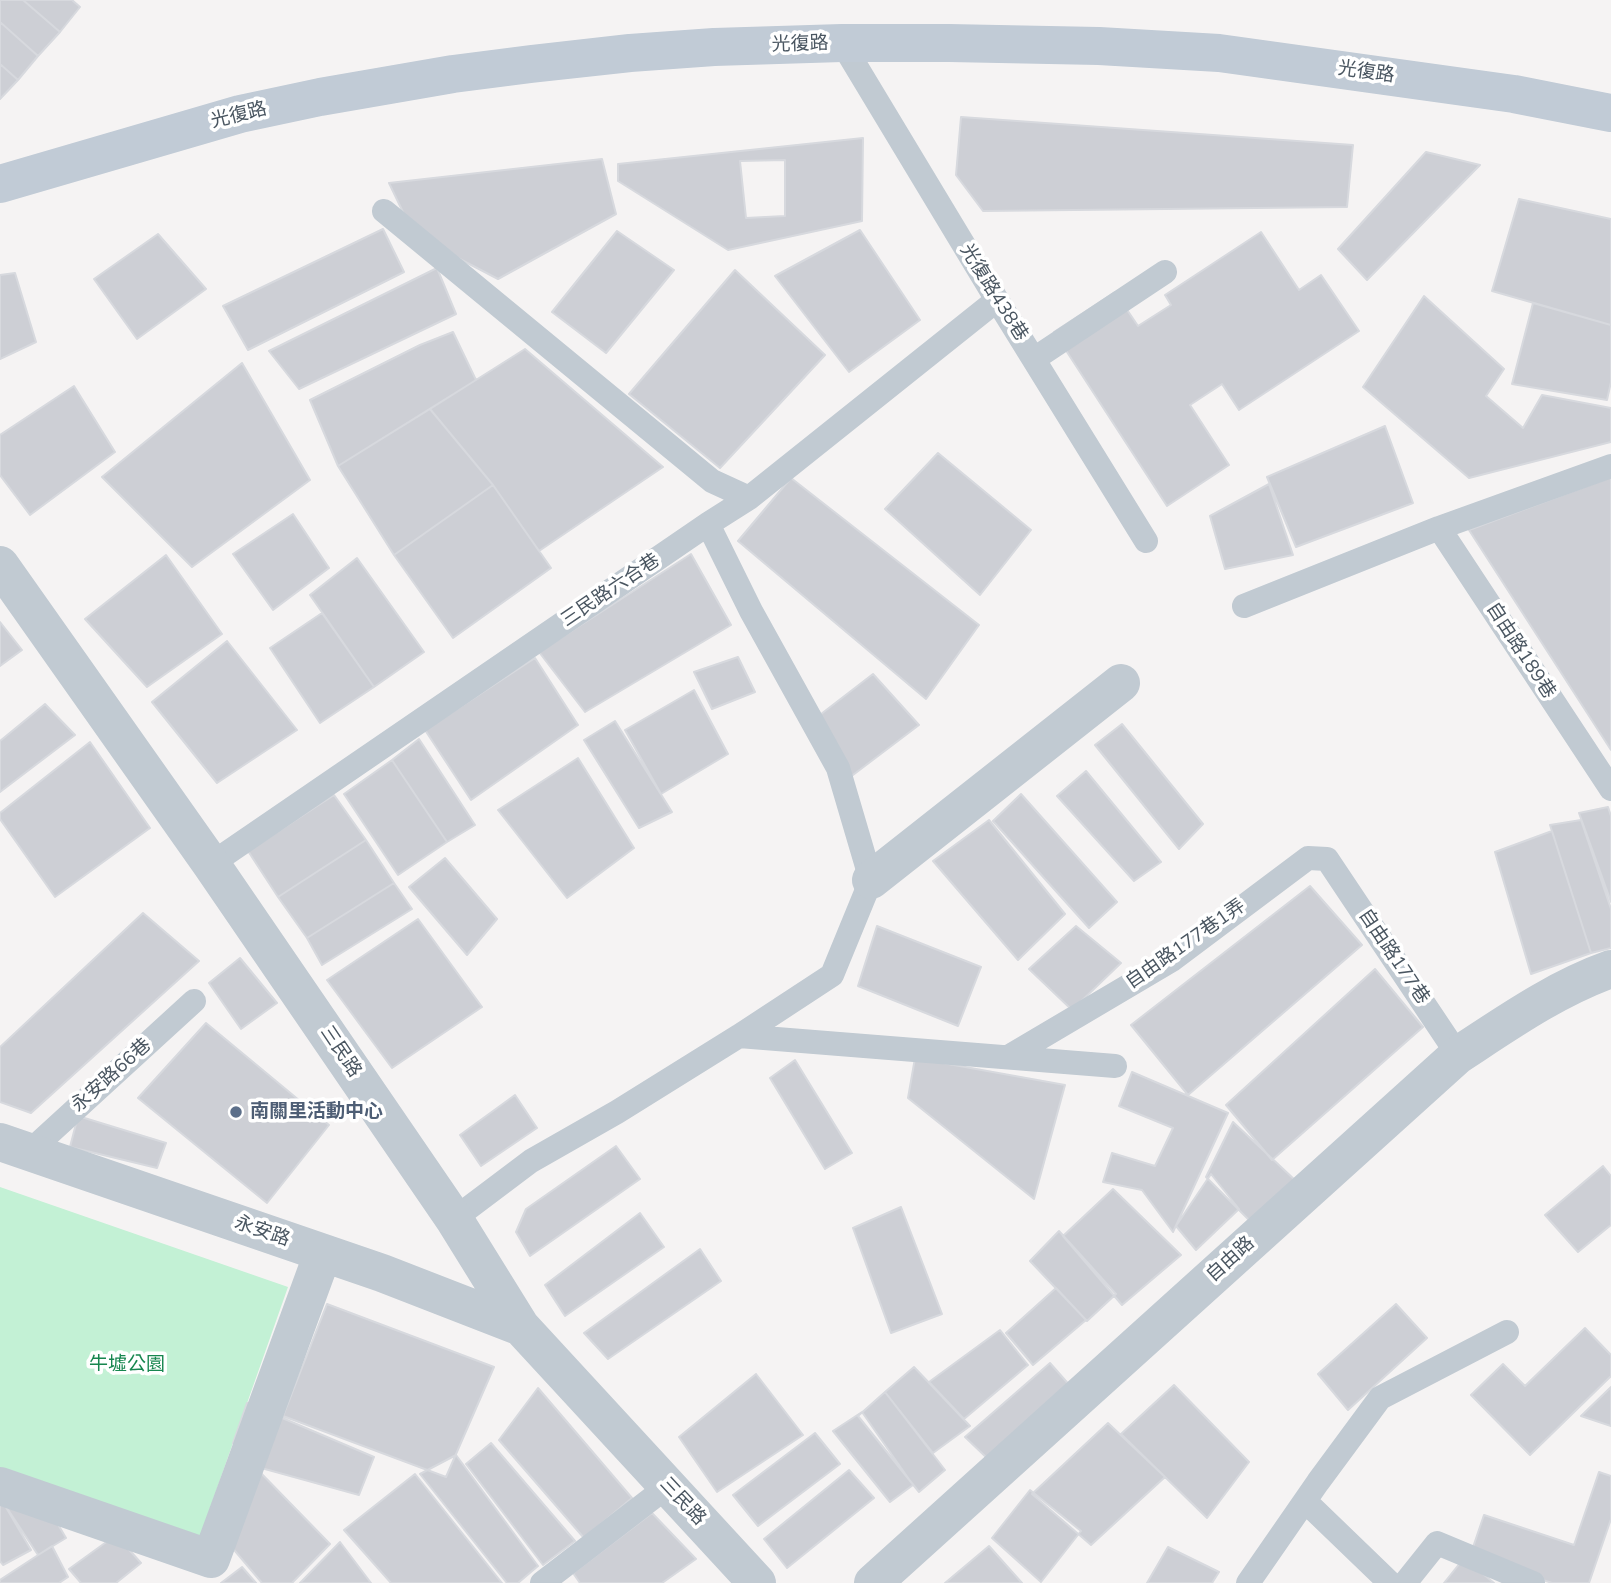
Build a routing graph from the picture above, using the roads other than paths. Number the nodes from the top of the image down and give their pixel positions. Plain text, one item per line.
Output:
1 (842, 44) junction
2 (1611, 113) edge
3 (0, 184) edge
4 (384, 211) dead end
5 (1165, 272) dead end
6 (997, 300) junction
7 (1034, 359) junction
8 (1611, 466) edge
9 (749, 498) junction
10 (708, 524) junction
11 (1439, 528) junction
12 (1146, 541) dead end
13 (0, 565) edge
14 (1244, 606) dead end
15 (1121, 682) dead end
16 (1608, 777) edge
17 (1327, 859) joint
18 (211, 864) junction
19 (871, 880) junction
20 (1611, 969) edge
21 (194, 1001) dead end
22 (739, 1036) junction
23 (1458, 1055) junction
24 (1008, 1057) junction
25 (1115, 1066) dead end
26 (15, 1147) edge
27 (454, 1219) junction
28 (323, 1253) junction
29 (521, 1327) junction
30 (1507, 1332) dead end
31 (0, 1486) edge
32 (668, 1486) junction
33 (1305, 1501) junction
34 (542, 1583) edge
35 (757, 1583) edge
36 (873, 1583) edge
37 (1248, 1583) edge
38 (1390, 1583) edge
39 (1405, 1583) edge
40 (1533, 1583) edge

1 - 2 main road, 光復路
1 - 3 main road, 光復路
1 - 6 lane, 光復路438巷
4 - 9 lane
5 - 7 lane
6 - 7 lane, 光復路438巷
6 - 9 lane, 三民路六合巷
7 - 12 lane, 光復路438巷
8 - 11 lane
9 - 10 lane, 三民路六合巷
10 - 18 lane, 三民路六合巷
10 - 19 lane
11 - 14 lane
11 - 16 lane, 自由路189巷
13 - 18 street, 三民路
15 - 19 street
17 - 23 lane, 自由路177巷
17 - 24 lane, 自由路177巷1弄
18 - 27 street, 三民路
19 - 22 lane
20 - 23 street, 自由路
21 - 26 lane, 永安路66巷
22 - 24 lane
22 - 27 lane
23 - 36 street, 自由路
24 - 25 lane
26 - 28 street, 永安路
27 - 29 street, 三民路
28 - 29 street, 永安路
28 - 31 street
29 - 32 street, 三民路
30 - 33 lane
32 - 34 lane
32 - 35 street, 三民路
33 - 37 lane
33 - 38 lane
39 - 40 lane

